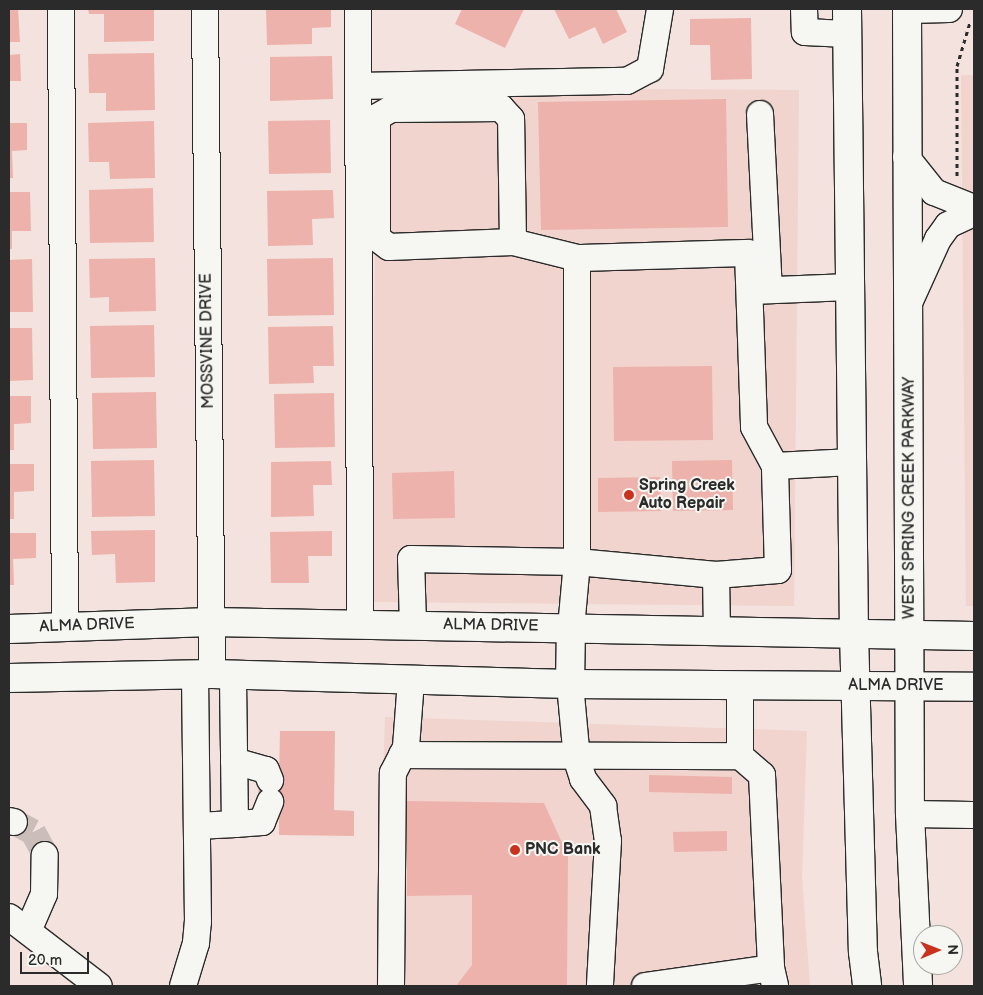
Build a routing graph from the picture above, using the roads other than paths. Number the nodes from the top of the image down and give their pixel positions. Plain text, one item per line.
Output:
1 (61, 9) edge
2 (205, 9) edge
3 (358, 9) edge
4 (660, 9) edge
5 (804, 9) edge
6 (906, 9) edge
7 (949, 9) edge
8 (847, 21) edge
9 (358, 86) junction
10 (760, 114) dead end
11 (906, 157) junction
12 (969, 208) edge
13 (513, 242) junction
14 (576, 258) junction
15 (849, 287) junction
16 (760, 291) junction
17 (909, 303) junction
18 (852, 462) junction
19 (775, 466) junction
20 (577, 562) junction
21 (716, 576) junction
22 (211, 622) junction
23 (360, 624) junction
24 (413, 625) junction
25 (65, 627) junction
26 (571, 628) junction
27 (9, 629) edge
28 (717, 630) junction
29 (854, 633) junction
30 (911, 634) junction
31 (974, 636) edge
32 (214, 674) junction
33 (9, 678) edge
34 (411, 680) junction
35 (570, 684) junction
36 (740, 686) junction
37 (856, 686) junction
38 (910, 687) junction
39 (974, 687) edge
40 (576, 754) junction
41 (402, 756) junction
42 (740, 756) junction
43 (234, 761) junction
44 (910, 814) junction
45 (974, 815) edge
46 (235, 824) junction
47 (197, 826) junction
48 (45, 855) tunnel mouth
49 (18, 924) edge
50 (862, 952) junction
51 (773, 977) edge
52 (99, 986) edge
53 (183, 986) edge
54 (391, 986) edge
55 (600, 986) edge
56 (645, 986) edge
57 (853, 986) edge
58 (867, 986) edge
59 (918, 986) edge

1 - 25 street
2 - 22 street, MOSSVINE DRIVE
3 - 9 street
4 - 9 street
5 - 8 street
6 - 7 street, WEST SPRING CREEK PARKWAY
6 - 11 main road, WEST SPRING CREEK PARKWAY
8 - 15 main road
9 - 23 street
10 - 16 street
11 - 12 street
11 - 17 main road, WEST SPRING CREEK PARKWAY
12 - 17 street
13 - 13 street
13 - 14 street
14 - 16 street
14 - 20 street
15 - 16 street
15 - 18 main road
16 - 19 street
17 - 30 main road, WEST SPRING CREEK PARKWAY
18 - 19 street
18 - 29 main road
19 - 21 street
20 - 21 street
20 - 24 street
20 - 26 street
21 - 28 street
22 - 23 main road, ALMA DRIVE
22 - 25 main road, ALMA DRIVE
22 - 32 street, MOSSVINE DRIVE
23 - 24 main road, ALMA DRIVE
24 - 26 main road, ALMA DRIVE
25 - 27 main road, ALMA DRIVE
26 - 28 main road, ALMA DRIVE
26 - 35 main road
28 - 29 main road, ALMA DRIVE
29 - 30 main road, ALMA DRIVE
29 - 37 main road
30 - 31 main road, ALMA DRIVE
30 - 38 main road, WEST SPRING CREEK PARKWAY
32 - 33 main road, ALMA DRIVE
32 - 34 main road, ALMA DRIVE
32 - 43 street
32 - 47 street
34 - 35 main road, ALMA DRIVE
34 - 41 street
35 - 36 main road, ALMA DRIVE
35 - 40 street
36 - 37 main road, ALMA DRIVE
36 - 42 street
37 - 38 main road, ALMA DRIVE
37 - 50 main road
38 - 39 main road, ALMA DRIVE
38 - 44 main road, WEST SPRING CREEK PARKWAY
40 - 41 street
40 - 42 street
40 - 55 street
41 - 54 street
42 - 51 street
43 - 46 street
43 - 46 street
44 - 45 street
44 - 59 main road, WEST SPRING CREEK PARKWAY
46 - 47 street
47 - 53 street
48 - 49 street
49 - 52 street
50 - 57 street
50 - 58 main road
51 - 56 street

